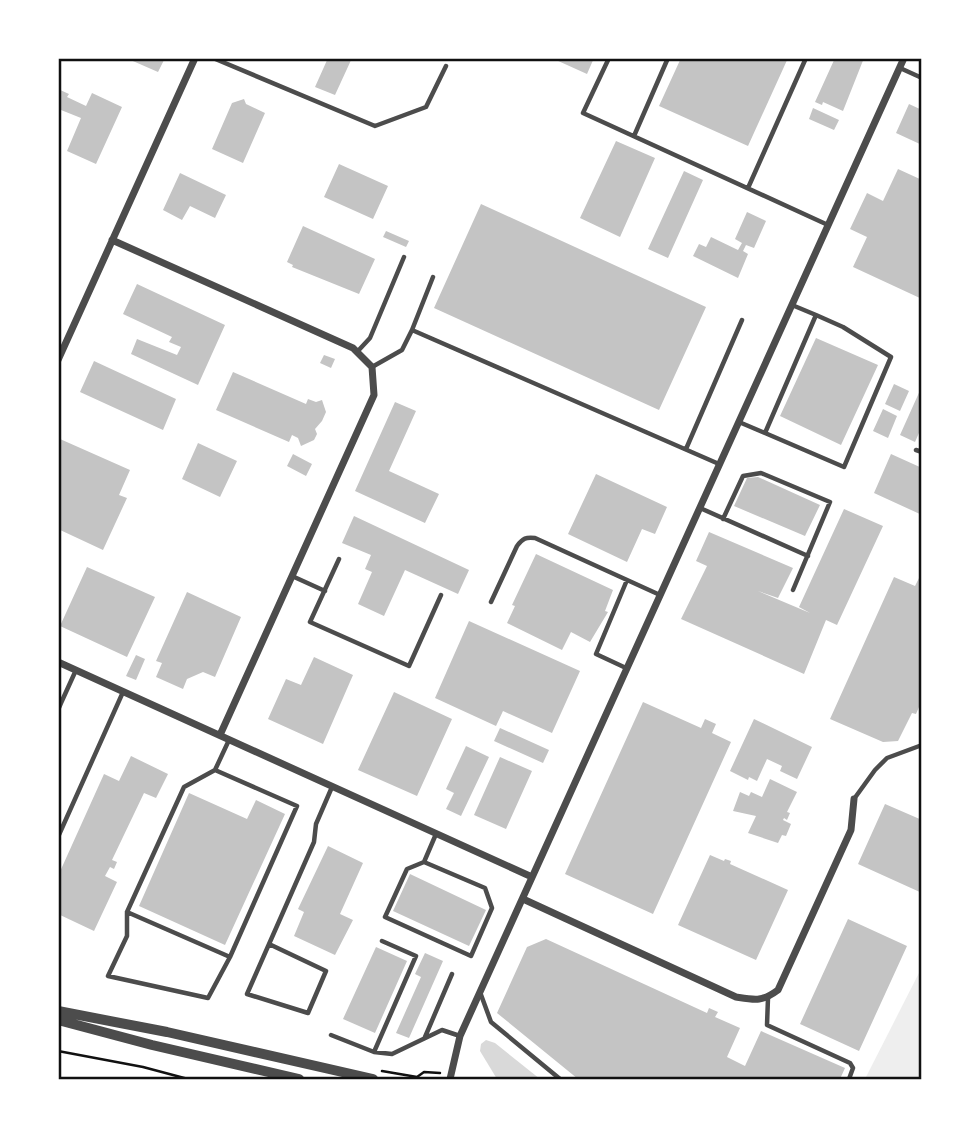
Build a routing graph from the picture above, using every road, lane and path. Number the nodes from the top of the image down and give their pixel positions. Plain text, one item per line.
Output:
1 (195, 58) edge
2 (213, 58) edge
3 (609, 58) edge
4 (668, 58) edge
5 (806, 58) edge
6 (904, 58) edge
7 (446, 66) dead end
8 (899, 68) junction
9 (922, 78) edge
10 (634, 136) junction
11 (748, 188) junction
12 (828, 225) junction
13 (112, 240) junction
14 (404, 257) dead end
15 (433, 277) dead end
16 (792, 305) junction
17 (816, 315) junction
18 (742, 320) dead end
19 (412, 330) junction
20 (357, 352) junction
21 (58, 360) edge
22 (372, 368) junction
23 (739, 422) junction
24 (765, 433) junction
25 (685, 449) junction
26 (916, 450) dead end
27 (922, 453) edge
28 (720, 464) junction
29 (700, 508) junction
30 (723, 519) junction
31 (808, 556) junction
32 (339, 559) dead end
33 (292, 576) junction
34 (628, 580) junction
35 (793, 590) dead end
36 (324, 591) junction
37 (441, 595) dead end
38 (660, 595) junction
39 (491, 602) dead end
40 (58, 662) edge
41 (627, 668) junction
42 (76, 670) junction
43 (124, 691) junction
44 (59, 703) edge
45 (58, 710) edge
46 (220, 735) junction
47 (229, 739) junction
48 (922, 745) edge
49 (215, 769) junction
50 (332, 786) junction
51 (854, 799) joint
52 (436, 834) junction
53 (58, 837) edge
54 (424, 862) junction
55 (532, 877) junction
56 (523, 899) junction
57 (127, 912) junction
58 (382, 941) dead end
59 (269, 944) junction
60 (230, 957) junction
61 (452, 974) dead end
62 (480, 992) junction
63 (768, 998) junction
64 (58, 1012) edge
65 (58, 1020) edge
66 (331, 1035) dead end
67 (460, 1036) junction
68 (425, 1038) junction
69 (58, 1051) edge
70 (374, 1052) junction
71 (438, 1073) dead end
72 (188, 1079) edge
73 (299, 1079) edge
74 (373, 1079) edge
75 (416, 1079) edge
76 (450, 1079) edge
77 (561, 1079) edge
78 (849, 1079) edge

1 - 13 street
2 - 7 lane
3 - 10 lane
4 - 10 lane
5 - 11 lane
6 - 8 street
8 - 9 lane
8 - 12 street
10 - 11 lane
11 - 12 lane
12 - 16 street
13 - 20 street
13 - 21 street
14 - 20 lane
15 - 19 lane
16 - 17 lane
16 - 23 street
17 - 24 lane
17 - 24 lane
18 - 25 lane
19 - 22 lane
19 - 25 lane
20 - 22 street
22 - 33 street
23 - 24 lane
23 - 28 street
25 - 28 lane
26 - 27 lane
28 - 29 street
29 - 30 lane
29 - 38 street
30 - 31 lane
30 - 31 lane
31 - 35 lane
32 - 36 lane
33 - 36 lane
33 - 46 street
34 - 38 lane
34 - 39 lane
34 - 41 lane
36 - 37 lane
38 - 41 street
40 - 42 street
41 - 55 street
42 - 43 street
42 - 44 lane
43 - 46 street
43 - 53 lane
44 - 45 lane
46 - 47 street
47 - 49 lane
47 - 50 street
48 - 51 lane
49 - 57 lane
49 - 60 lane
50 - 52 street
50 - 59 lane
51 - 63 street
52 - 54 lane
52 - 55 street
54 - 54 lane
55 - 56 street
56 - 62 street
56 - 63 street
57 - 60 lane
57 - 60 lane
58 - 70 lane
59 - 59 lane
61 - 68 lane
62 - 67 street
62 - 77 lane
63 - 78 lane
64 - 74 street
65 - 73 street
66 - 70 lane
67 - 68 lane
67 - 76 street
68 - 70 lane
69 - 72 path
71 - 75 path

